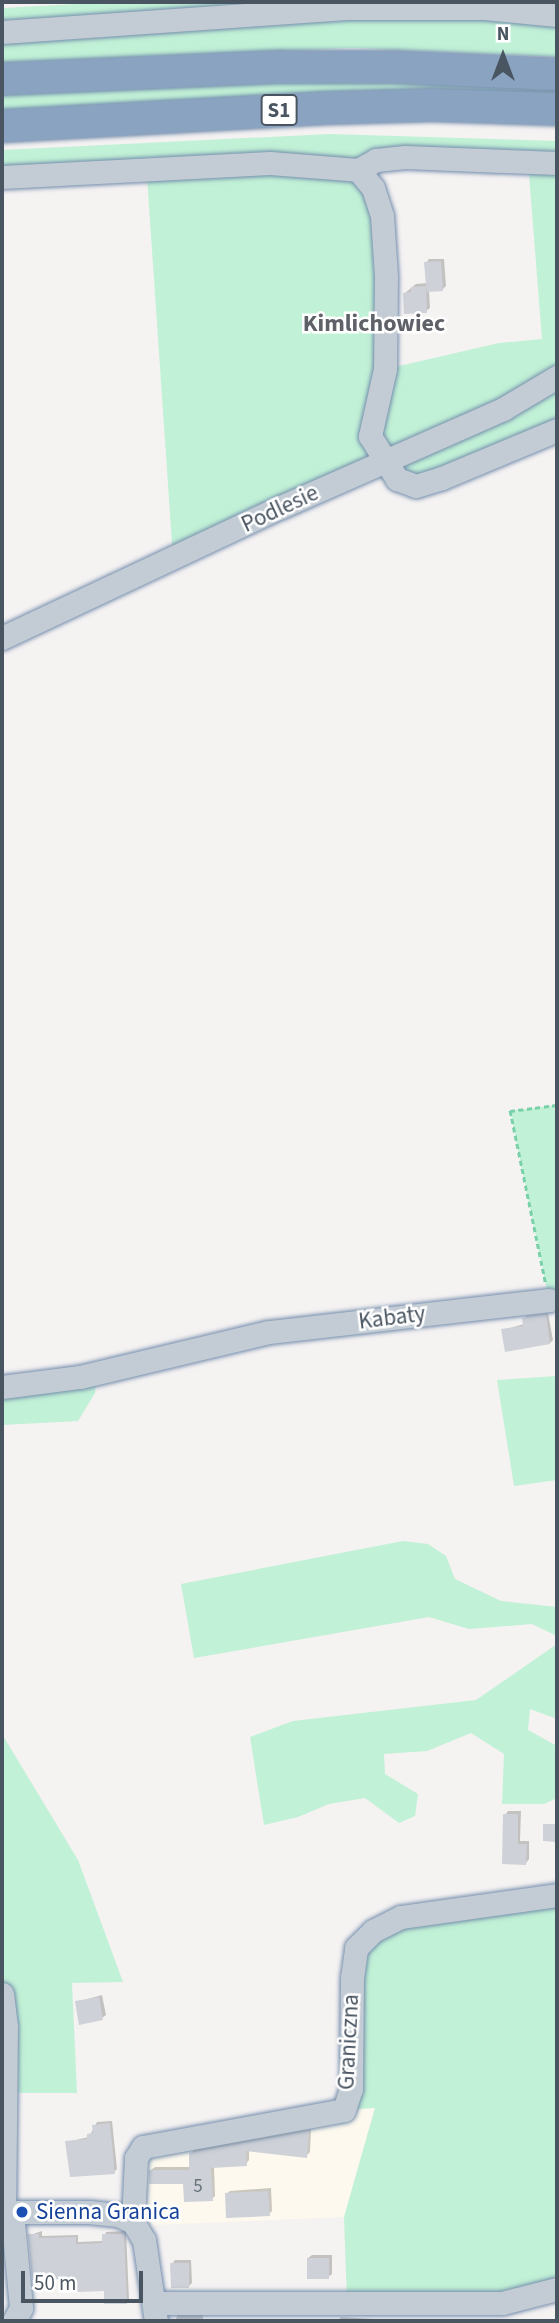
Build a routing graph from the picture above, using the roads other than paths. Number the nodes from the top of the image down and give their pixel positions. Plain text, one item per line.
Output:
1 (557, 15) edge
2 (2, 32) edge
3 (557, 74) edge
4 (2, 79) edge
5 (557, 108) edge
6 (2, 126) edge
7 (557, 163) edge
8 (358, 170) junction
9 (2, 177) edge
10 (557, 377) edge
11 (557, 430) edge
12 (384, 462) junction
13 (2, 638) edge
14 (549, 1300) road end
15 (2, 1387) edge
16 (557, 1895) edge
17 (2, 1994) edge
18 (6, 2212) edge
19 (133, 2222) junction
20 (557, 2289) edge
21 (155, 2312) edge
22 (14, 2321) edge

1 - 2 street
3 - 4 highway, S1
5 - 6 highway, S1
7 - 8 street
8 - 9 street
8 - 12 street
10 - 12 street, Podlesie
11 - 12 street
12 - 13 street, Podlesie
14 - 15 street, Kabaty
16 - 19 street, Graniczna
17 - 18 street
18 - 19 street
18 - 22 street
19 - 21 street, Graniczna
20 - 21 street

